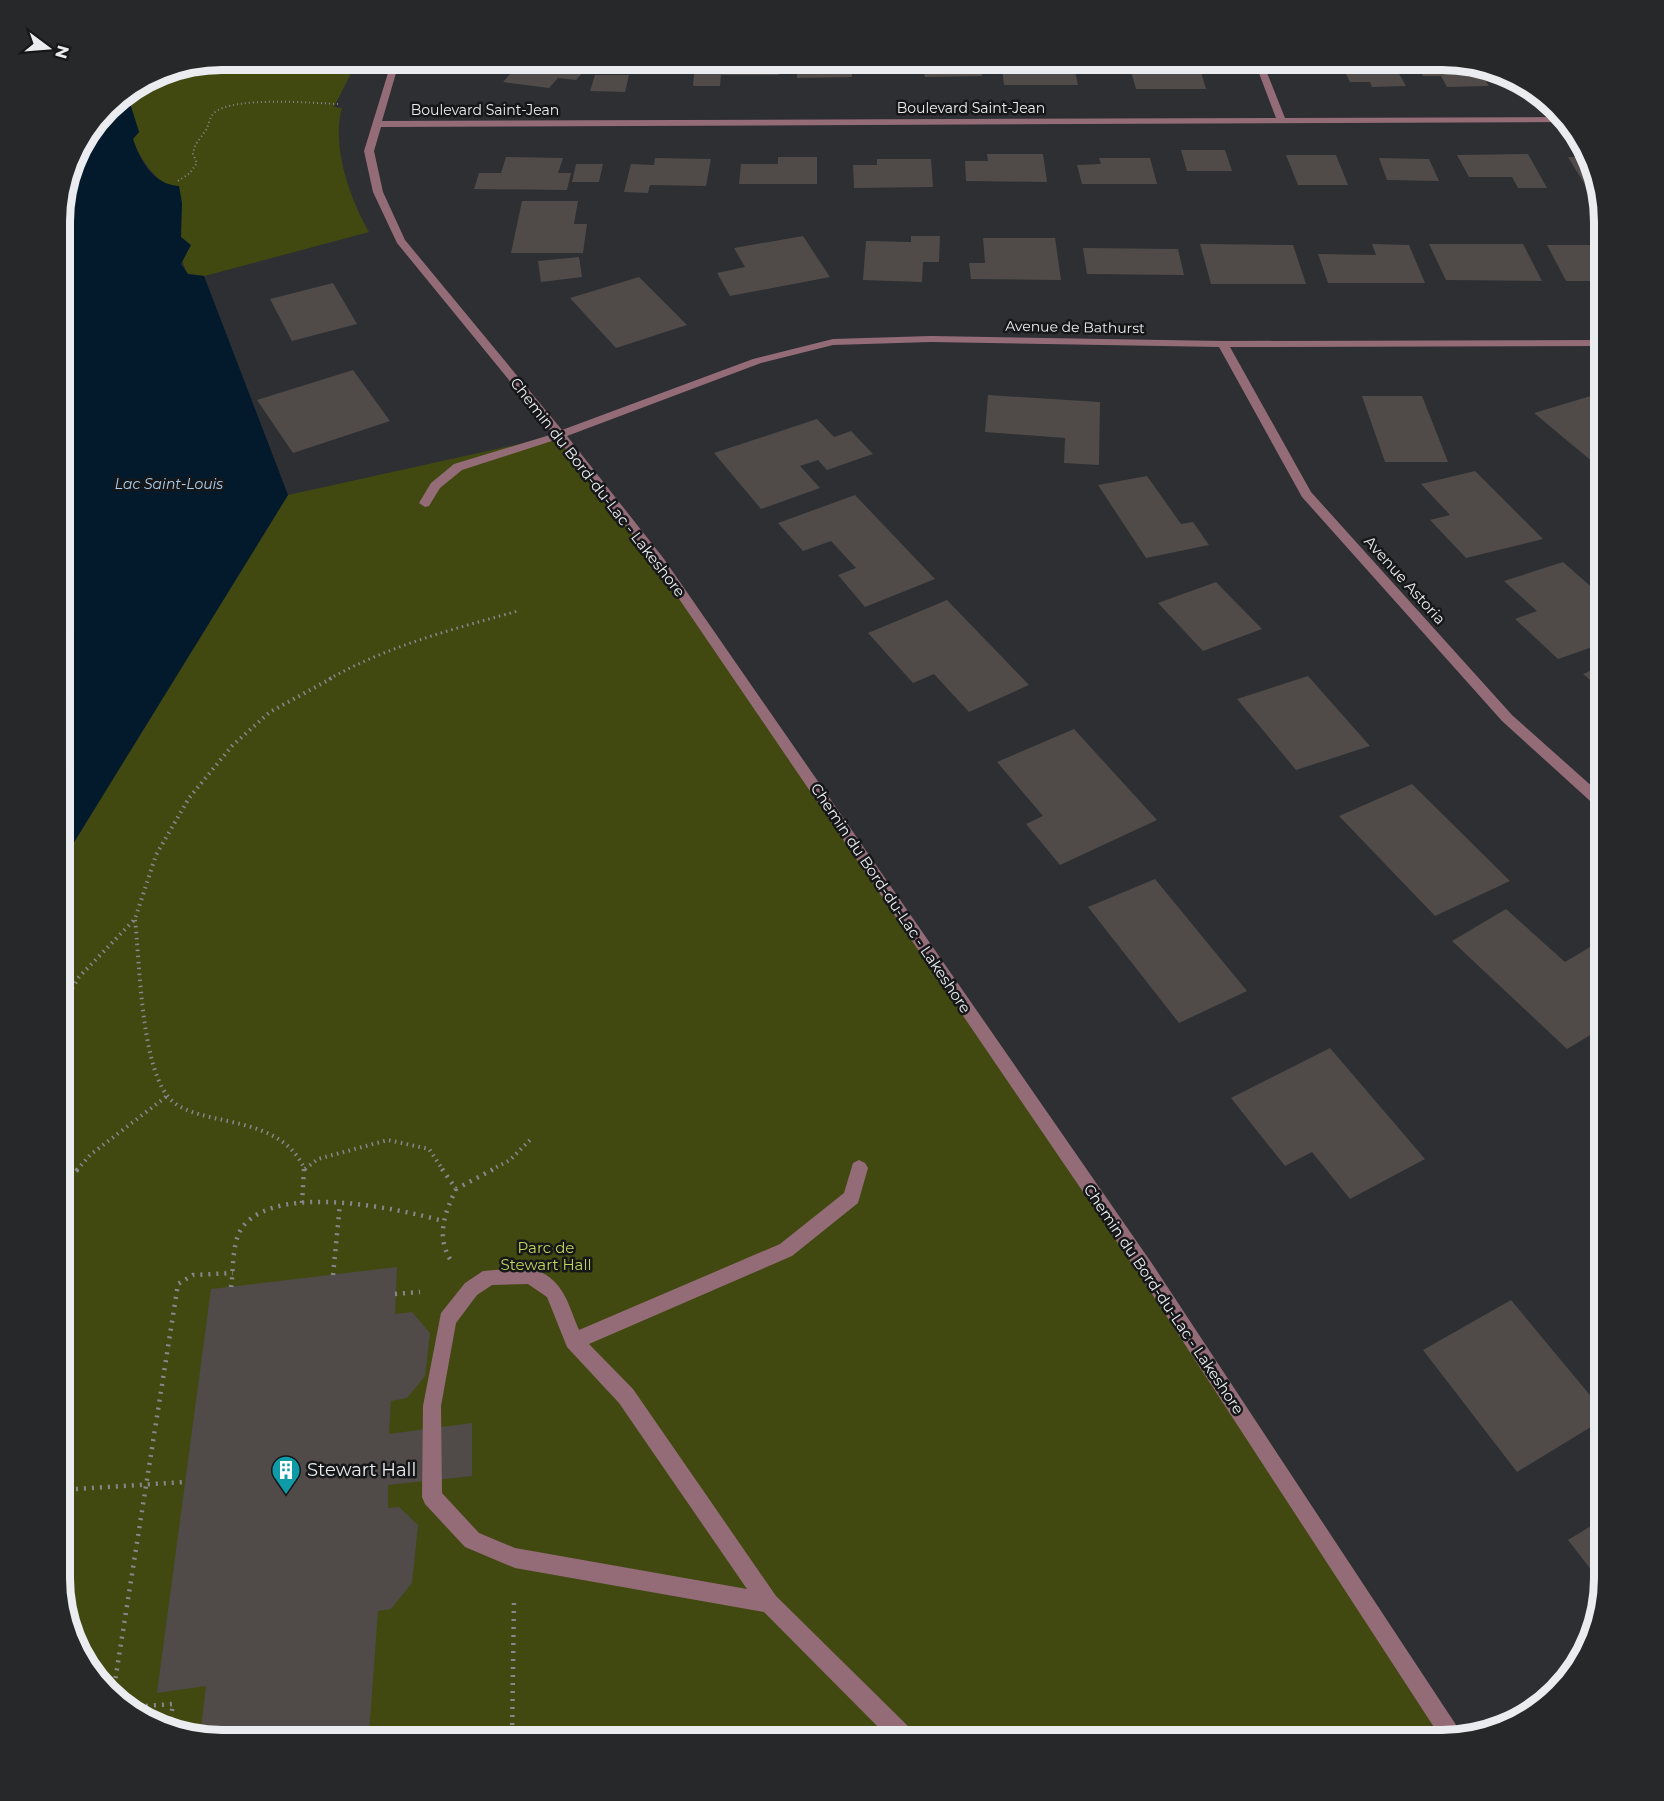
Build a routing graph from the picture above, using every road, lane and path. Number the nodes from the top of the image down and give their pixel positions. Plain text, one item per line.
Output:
1 (393, 71) edge
2 (1262, 71) edge
3 (339, 104) dead end
4 (1553, 120) edge
5 (1282, 121) junction
6 (377, 124) junction
7 (178, 181) dead end
8 (1594, 343) edge
9 (1223, 345) junction
10 (560, 435) junction
11 (425, 502) dead end
12 (518, 611) dead end
13 (1594, 796) edge
14 (135, 919) junction
15 (70, 991) edge
16 (167, 1096) junction
17 (533, 1137) dead end
18 (860, 1168) dead end
19 (305, 1169) junction
20 (70, 1177) edge
21 (456, 1189) junction
22 (302, 1203) junction
23 (340, 1204) junction
24 (443, 1221) junction
25 (233, 1273) junction
26 (333, 1275) dead end
27 (231, 1287) dead end
28 (471, 1289) junction
29 (574, 1341) junction
30 (185, 1482) dead end
31 (146, 1485) junction
32 (70, 1489) edge
33 (515, 1558) junction
34 (769, 1603) junction
35 (114, 1685) edge
36 (140, 1706) edge
37 (171, 1721) edge
38 (512, 1730) edge
39 (896, 1730) edge
40 (1448, 1730) edge

1 - 6 street, Chemin du Bord-du-Lac - Lakeshore
2 - 5 street
3 - 7 path
4 - 5 street, Boulevard Saint-Jean
5 - 6 street, Boulevard Saint-Jean
6 - 10 street, Chemin du Bord-du-Lac - Lakeshore
8 - 9 street, Avenue de Bathurst
9 - 10 street, Avenue de Bathurst
9 - 13 street, Avenue Astoria
10 - 11 street, Avenue de Bathurst
10 - 40 street, Chemin du Bord-du-Lac - Lakeshore
12 - 14 path
14 - 15 path
14 - 16 path
16 - 19 path
16 - 20 path
17 - 21 path
18 - 29 street
19 - 21 path
19 - 22 path
21 - 24 path
22 - 23 path
22 - 25 path
23 - 24 path
23 - 26 path
24 - 28 path
25 - 27 path
25 - 31 path
28 - 29 street
28 - 33 street
29 - 34 street
30 - 31 path
31 - 32 path
31 - 35 path
33 - 34 street
33 - 38 path
34 - 39 street
36 - 37 path

